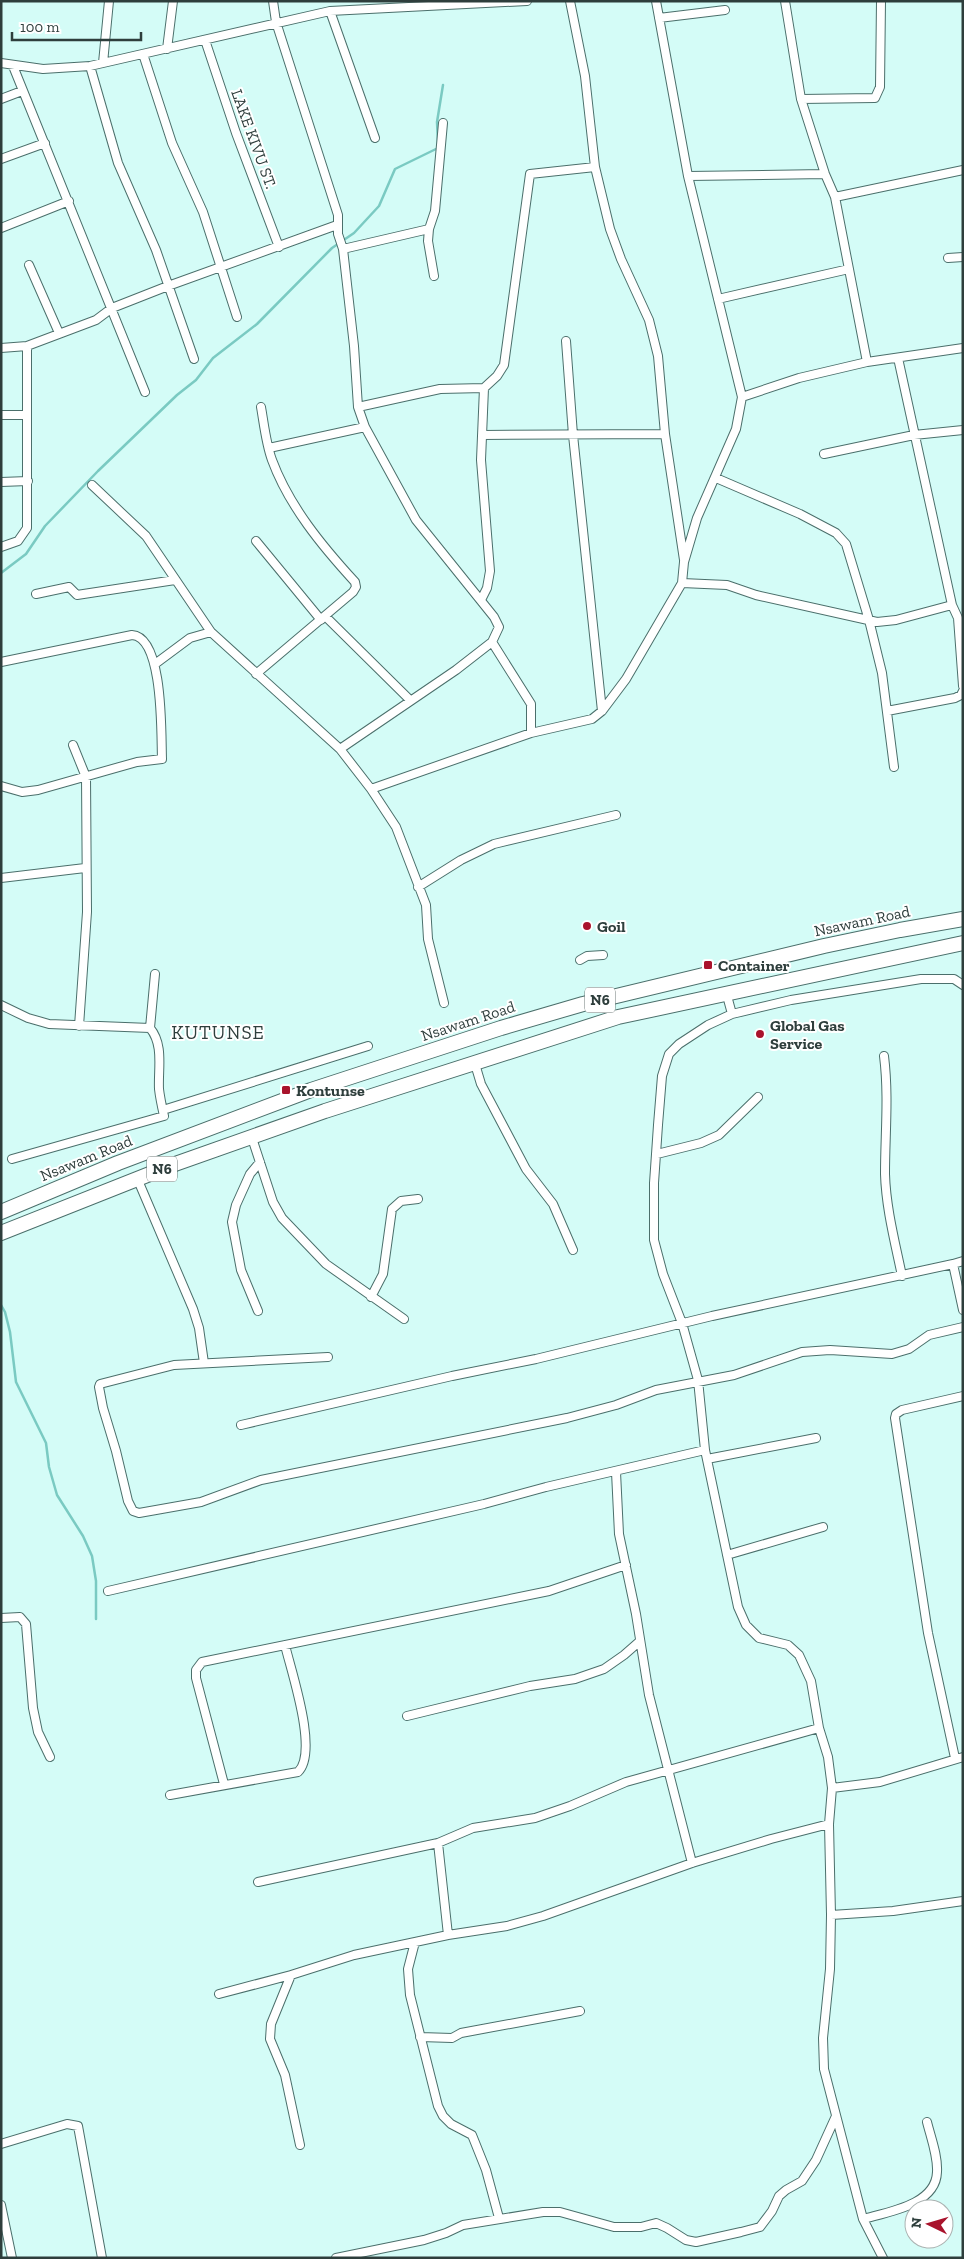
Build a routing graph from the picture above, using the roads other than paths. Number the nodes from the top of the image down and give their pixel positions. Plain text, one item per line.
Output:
1 (109, 1) edge
2 (173, 1) edge
3 (274, 1) edge
4 (527, 1) edge
5 (570, 1) edge
6 (656, 1) edge
7 (785, 1) edge
8 (881, 1) edge
9 (725, 10) dead end
10 (330, 11) junction
11 (658, 18) junction
12 (276, 22) junction
13 (205, 40) junction
14 (167, 49) junction
15 (143, 54) junction
16 (1, 62) edge
17 (103, 63) junction
18 (13, 66) junction
19 (90, 66) junction
20 (22, 91) junction
21 (800, 99) junction
22 (1, 100) edge
23 (443, 123) dead end
24 (375, 138) dead end
25 (44, 143) junction
26 (1, 159) edge
27 (596, 167) junction
28 (963, 170) edge
29 (825, 174) junction
30 (688, 176) junction
31 (835, 197) junction
32 (68, 201) junction
33 (337, 224) junction
34 (1, 228) edge
35 (429, 230) junction
36 (279, 247) junction
37 (342, 247) junction
38 (963, 257) edge
39 (948, 258) dead end
40 (30, 265) dead end
41 (222, 268) junction
42 (849, 269) junction
43 (434, 276) dead end
44 (168, 286) junction
45 (718, 299) junction
46 (112, 308) junction
47 (237, 317) dead end
48 (59, 333) junction
49 (566, 341) dead end
50 (26, 346) junction
51 (1, 348) edge
52 (963, 348) edge
53 (898, 358) junction
54 (194, 360) dead end
55 (867, 362) junction
56 (484, 388) junction
57 (145, 392) dead end
58 (742, 397) junction
59 (261, 407) dead end
60 (358, 407) junction
61 (1, 415) edge
62 (27, 415) junction
63 (365, 427) junction
64 (963, 430) edge
65 (665, 434) junction
66 (482, 435) junction
67 (574, 435) junction
68 (914, 435) junction
69 (269, 448) junction
70 (824, 454) dead end
71 (716, 478) junction
72 (28, 481) junction
73 (1, 482) edge
74 (92, 485) dead end
75 (256, 541) dead end
76 (1, 547) edge
77 (684, 562) junction
78 (175, 580) junction
79 (682, 583) junction
80 (36, 594) dead end
81 (481, 600) junction
82 (952, 605) junction
83 (324, 618) junction
84 (961, 618) edge
85 (869, 620) junction
86 (211, 632) junction
87 (492, 642) junction
88 (1, 662) edge
89 (155, 664) junction
90 (256, 674) junction
91 (963, 686) edge
92 (963, 691) edge
93 (410, 700) junction
94 (887, 710) junction
95 (602, 712) junction
96 (531, 733) junction
97 (73, 745) dead end
98 (340, 749) junction
99 (894, 767) dead end
100 (86, 778) junction
101 (1, 786) edge
102 (372, 789) junction
103 (616, 815) dead end
104 (85, 868) junction
105 (1, 878) edge
106 (418, 887) junction
107 (963, 920) edge
108 (963, 943) edge
109 (603, 955) dead end
110 (580, 960) dead end
111 (155, 974) dead end
112 (963, 985) edge
113 (726, 992) junction
114 (444, 1003) dead end
115 (1, 1004) edge
116 (732, 1014) junction
117 (79, 1026) junction
118 (150, 1028) junction
119 (368, 1046) dead end
120 (884, 1056) dead end
121 (475, 1064) junction
122 (758, 1096) dead end
123 (163, 1110) junction
124 (252, 1138) junction
125 (657, 1154) junction
126 (12, 1159) dead end
127 (260, 1162) junction
128 (118, 1163) junction
129 (131, 1181) junction
130 (418, 1199) dead end
131 (1, 1212) edge
132 (1, 1232) edge
133 (574, 1250) dead end
134 (963, 1261) edge
135 (953, 1264) junction
136 (902, 1276) junction
137 (372, 1297) junction
138 (963, 1310) edge
139 (258, 1311) dead end
140 (404, 1319) dead end
141 (682, 1323) junction
142 (963, 1327) edge
143 (328, 1357) dead end
144 (204, 1363) junction
145 (698, 1380) junction
146 (963, 1396) edge
147 (241, 1425) dead end
148 (816, 1438) dead end
149 (705, 1450) junction
150 (707, 1459) junction
151 (616, 1472) junction
152 (823, 1527) dead end
153 (727, 1555) junction
154 (626, 1565) junction
155 (108, 1591) dead end
156 (1, 1618) edge
157 (640, 1641) junction
158 (285, 1645) junction
159 (407, 1716) dead end
160 (819, 1728) junction
161 (50, 1757) dead end
162 (959, 1757) edge
163 (668, 1770) junction
164 (224, 1784) junction
165 (832, 1788) junction
166 (170, 1795) dead end
167 (829, 1824) junction
168 (438, 1843) junction
169 (692, 1863) junction
170 (258, 1882) dead end
171 (963, 1901) edge
172 (831, 1915) junction
173 (448, 1935) junction
174 (415, 1942) junction
175 (291, 1975) junction
176 (219, 1994) dead end
177 (580, 2011) dead end
178 (420, 2037) junction
179 (836, 2116) junction
180 (927, 2122) dead end
181 (1, 2144) edge
182 (300, 2145) dead end
183 (1, 2205) edge
184 (500, 2218) junction
185 (863, 2219) junction
186 (12, 2258) edge
187 (102, 2258) edge
188 (336, 2258) edge
189 (883, 2258) edge

1 - 17 street
2 - 14 street
3 - 12 street
4 - 10 street
5 - 27 street
6 - 11 street
7 - 21 street
8 - 21 street
9 - 11 street
10 - 12 street
10 - 24 street
11 - 30 street
12 - 13 street
12 - 33 street
13 - 14 street
13 - 36 street, LAKE KIVU ST.
14 - 15 street
15 - 17 street
15 - 41 street
16 - 18 street
17 - 19 street
18 - 19 street
18 - 20 street
19 - 44 street
20 - 22 street
20 - 25 street
21 - 29 street
23 - 35 street
25 - 26 street
25 - 32 street
27 - 56 street
27 - 65 street
28 - 31 street
29 - 30 street
29 - 31 street
30 - 45 street
31 - 42 street
32 - 34 street
32 - 46 street
33 - 36 street
33 - 37 street
35 - 37 street
35 - 43 street
36 - 41 street
37 - 60 street
38 - 39 street
40 - 48 street
41 - 44 street
41 - 47 street
42 - 45 street
42 - 55 street
44 - 46 street
44 - 54 street
45 - 58 street
46 - 48 street
46 - 57 street
48 - 50 street
49 - 67 street
50 - 51 street
50 - 62 street
52 - 53 street
53 - 55 street
53 - 68 street
55 - 58 street
56 - 60 street
56 - 66 street
58 - 71 street
59 - 69 street
60 - 63 street
61 - 62 street
62 - 72 street
63 - 69 street
63 - 81 street
64 - 68 street
65 - 67 street
65 - 77 street
66 - 67 street
66 - 81 street
67 - 95 street
68 - 70 street
68 - 82 street
69 - 83 street
71 - 77 street
71 - 85 street
72 - 73 street
72 - 76 street
74 - 78 street
75 - 83 street
77 - 79 street
78 - 80 street
78 - 86 street
79 - 85 street
79 - 95 street
81 - 87 street
82 - 84 street
82 - 85 street
83 - 90 street
83 - 93 street
84 - 91 street
85 - 94 street
86 - 89 street
86 - 90 street
87 - 93 street
87 - 96 street
88 - 89 street
89 - 100 street
90 - 98 street
92 - 94 street
93 - 98 street
94 - 99 street
95 - 96 street
96 - 102 street
97 - 100 street
98 - 102 street
100 - 101 street
100 - 104 street
102 - 106 street
103 - 106 street
104 - 105 street
104 - 117 street
106 - 114 street
107 - 128 highway, Nsawam Road / N6
108 - 113 highway, N6
109 - 110 street
111 - 118 street
112 - 116 street
113 - 116 street
113 - 121 highway, N6
115 - 117 street
116 - 125 street
117 - 118 street
118 - 123 street
119 - 123 street
120 - 136 street
121 - 124 highway, N6
121 - 133 street
122 - 125 street
123 - 126 street
124 - 127 street
124 - 129 highway, N6
125 - 141 street
127 - 137 street
127 - 139 street
128 - 129 highway
128 - 131 highway, Nsawam Road / N6
129 - 132 highway, N6
129 - 144 street
130 - 137 street
134 - 135 street
135 - 136 street
135 - 138 street
136 - 141 street
137 - 140 street
141 - 145 street
141 - 147 street
142 - 145 street
143 - 144 street
144 - 145 street
145 - 149 street
146 - 162 street
148 - 150 street
149 - 150 street
149 - 151 street
150 - 153 street
151 - 154 street
151 - 155 street
152 - 153 street
153 - 160 street
154 - 157 street
154 - 158 street
156 - 161 street
157 - 159 street
157 - 163 street
158 - 164 street
158 - 164 street
160 - 163 street
160 - 165 street
162 - 165 street
163 - 168 street
163 - 169 street
164 - 166 street
165 - 167 street
167 - 169 street
167 - 172 street
168 - 170 street
168 - 173 street
169 - 173 street
171 - 172 street
172 - 179 street
173 - 174 street
174 - 175 street
174 - 178 street
175 - 176 street
175 - 182 street
177 - 178 street
178 - 184 street
179 - 184 street
179 - 185 street
180 - 185 street
181 - 187 street
183 - 186 street
184 - 188 street
185 - 189 street

